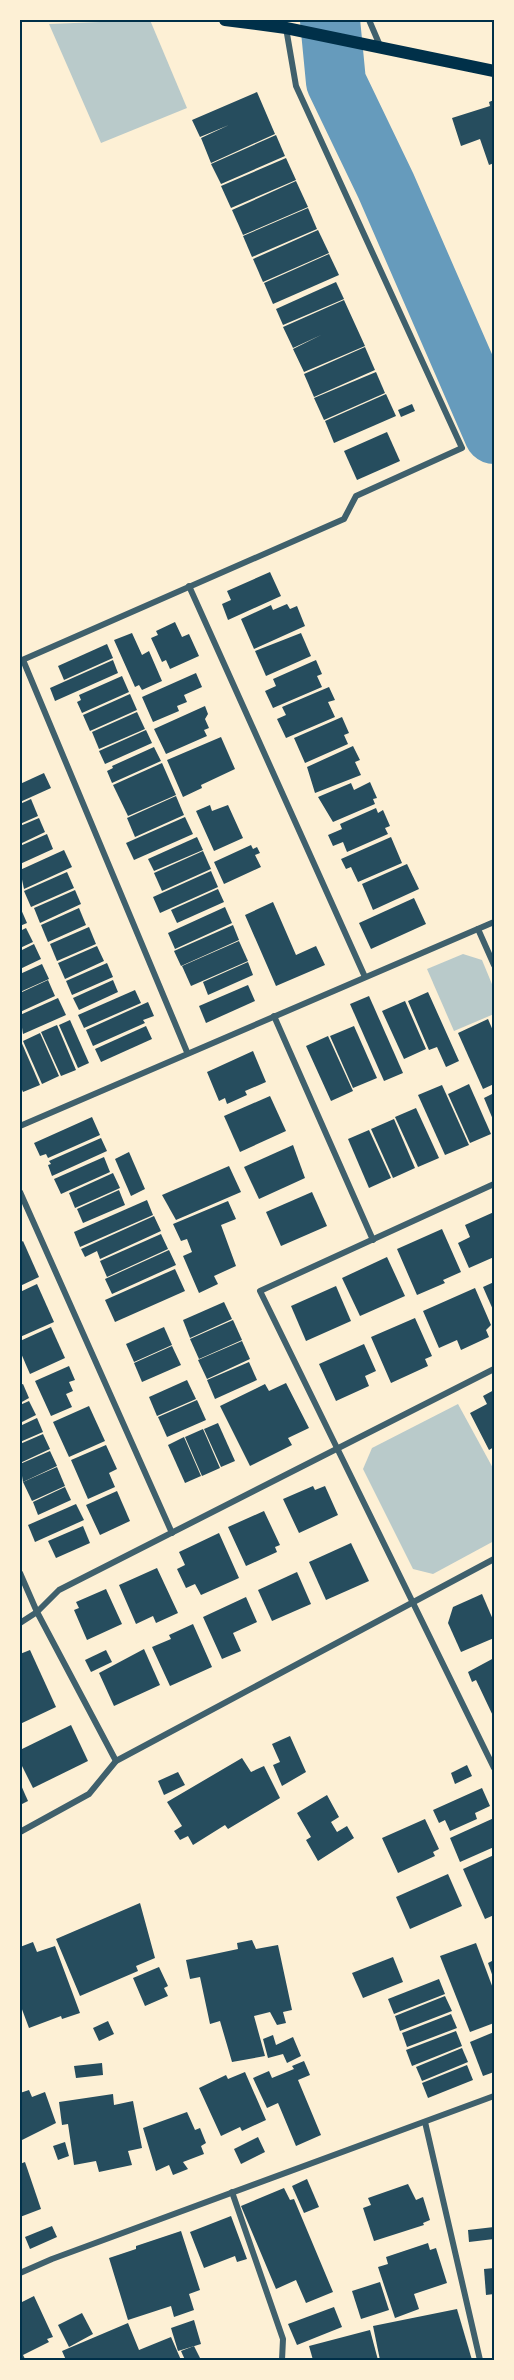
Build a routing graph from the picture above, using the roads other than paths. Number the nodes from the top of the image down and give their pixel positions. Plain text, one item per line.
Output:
1 (225, 20) edge
2 (369, 20) edge
3 (286, 28) junction
4 (381, 48) junction
5 (495, 71) edge
6 (189, 586) junction
7 (21, 661) edge
8 (495, 922) edge
9 (478, 929) junction
10 (495, 965) edge
11 (365, 977) junction
12 (274, 1016) junction
13 (187, 1052) junction
14 (20, 1116) edge
15 (21, 1125) edge
16 (495, 1184) edge
17 (20, 1192) edge
18 (373, 1240) junction
19 (495, 1369) edge
20 (336, 1450) junction
21 (172, 1533) junction
22 (495, 1559) edge
23 (20, 1573) edge
24 (411, 1603) junction
25 (37, 1612) junction
26 (20, 1623) edge
27 (116, 1761) junction
28 (494, 1765) edge
29 (20, 1832) edge
30 (495, 2096) edge
31 (425, 2122) junction
32 (232, 2192) junction
33 (20, 2274) edge
34 (282, 2361) edge
35 (480, 2361) edge

1 - 3 main road
2 - 4 street
3 - 4 main road
3 - 6 street
4 - 5 main road
6 - 7 street
6 - 11 street
7 - 13 street
8 - 9 street
9 - 10 street
9 - 11 street
11 - 12 street
12 - 13 street
12 - 18 street
13 - 15 street
14 - 15 street
16 - 18 street
17 - 21 street
18 - 20 street
19 - 20 street
20 - 21 street
20 - 24 street
21 - 25 street
22 - 24 street
23 - 25 street
24 - 27 street
24 - 28 street
25 - 26 street
25 - 27 street
27 - 29 street
30 - 31 street
31 - 32 street
31 - 35 street
32 - 33 street
32 - 34 street

